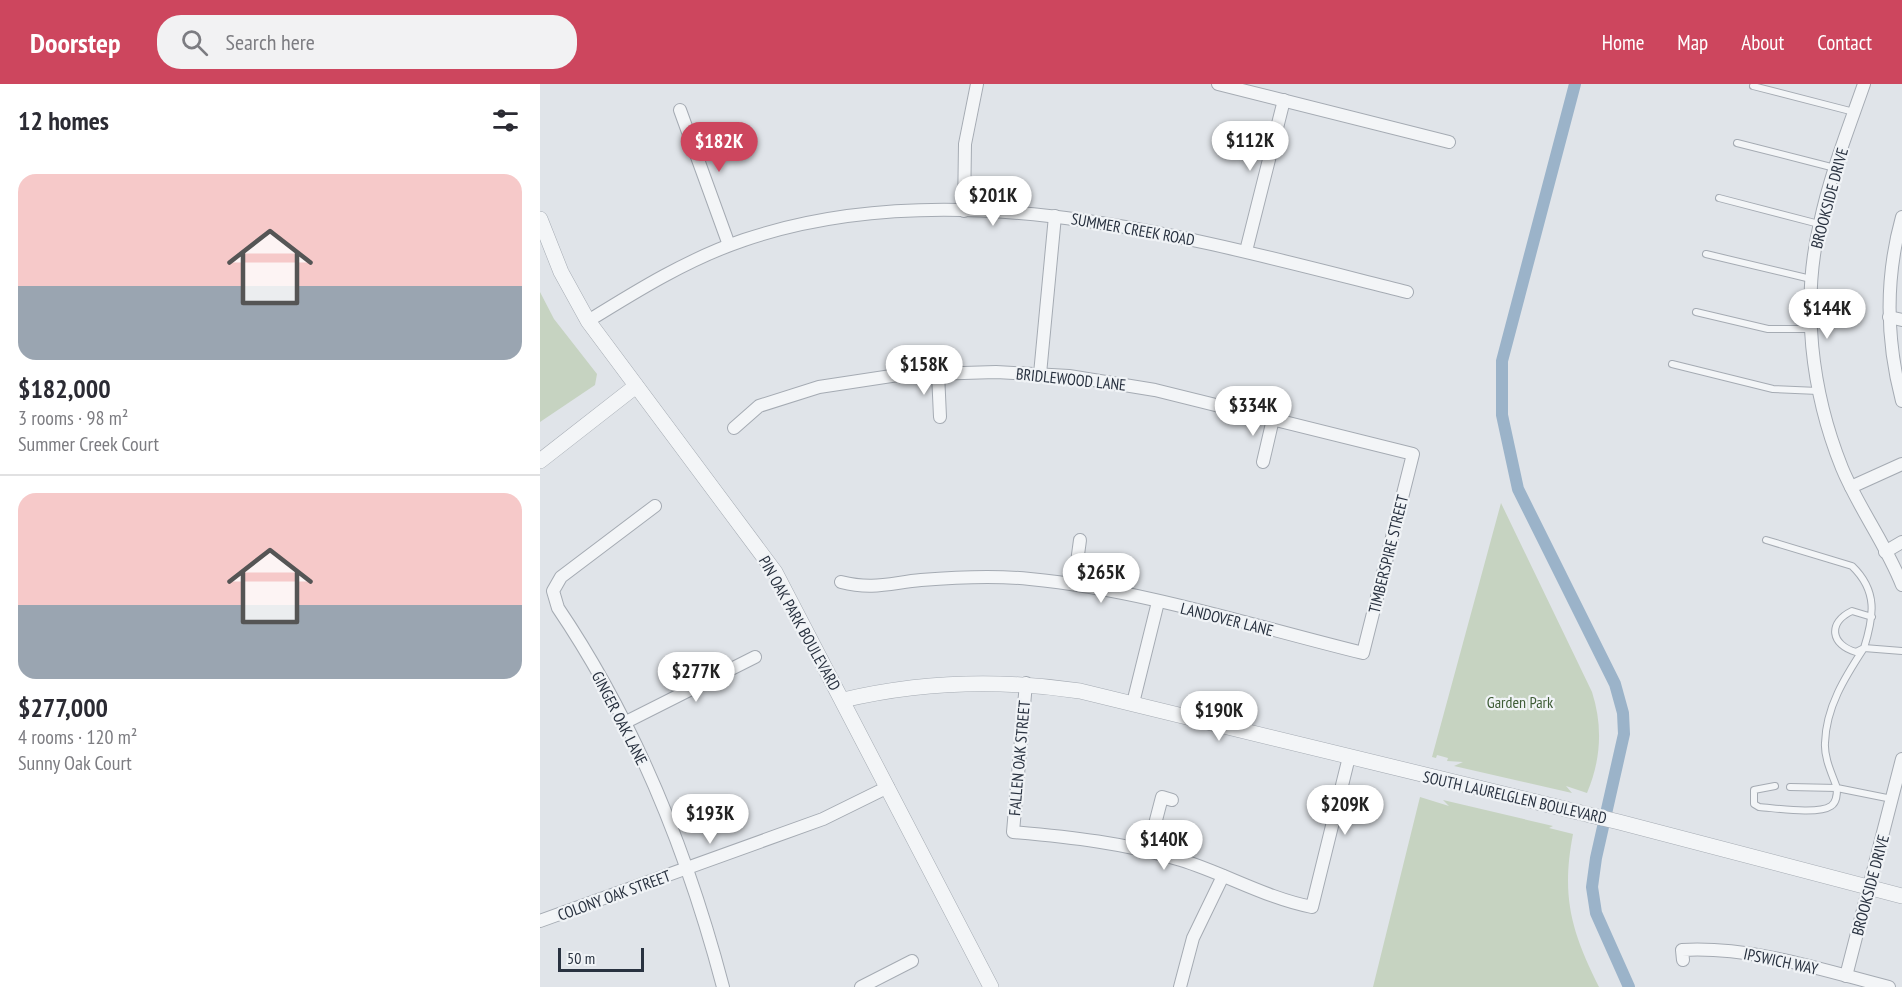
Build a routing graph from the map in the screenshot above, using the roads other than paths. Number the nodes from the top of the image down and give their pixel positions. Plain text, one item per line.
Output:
1 (977, 84) edge
2 (1218, 84) edge
3 (1864, 84) edge
4 (1753, 86) dead end
5 (1284, 100) junction
6 (680, 110) dead end
7 (1854, 112) junction
8 (1449, 142) dead end
9 (1737, 143) dead end
10 (1835, 169) junction
11 (1719, 198) dead end
12 (964, 212) junction
13 (1054, 216) junction
14 (1902, 217) edge
15 (540, 219) edge
16 (1819, 224) junction
17 (729, 245) junction
18 (1246, 251) junction
19 (1706, 254) dead end
20 (1812, 280) junction
21 (1407, 292) dead end
22 (1696, 312) dead end
23 (1889, 317) junction
24 (1902, 320) edge
25 (588, 321) junction
26 (1811, 329) junction
27 (1672, 364) dead end
28 (938, 372) junction
29 (1040, 374) junction
30 (636, 386) junction
31 (1819, 391) junction
32 (1902, 401) edge
33 (940, 417) dead end
34 (1273, 419) junction
35 (734, 428) dead end
36 (1413, 454) joint
37 (540, 461) edge
38 (1263, 462) dead end
39 (1902, 464) edge
40 (1851, 488) junction
41 (655, 506) dead end
42 (1080, 540) dead end
43 (1766, 540) dead end
44 (1902, 542) edge
45 (1885, 552) junction
46 (841, 582) dead end
47 (1074, 584) junction
48 (1902, 585) edge
49 (1158, 602) junction
50 (1872, 617) junction
51 (1864, 648) junction
52 (1902, 651) edge
53 (1363, 653) joint
54 (755, 657) dead end
55 (1026, 683) junction
56 (843, 700) junction
57 (1133, 703) junction
58 (624, 723) junction
59 (1349, 758) junction
60 (1902, 759) edge
61 (1775, 786) dead end
62 (888, 787) junction
63 (1790, 787) dead end
64 (1837, 788) junction
65 (1172, 800) dead end
66 (1892, 800) junction
67 (1148, 851) junction
68 (687, 869) junction
69 (1223, 876) junction
70 (1870, 888) junction
71 (1902, 896) edge
72 (540, 921) edge
73 (1683, 960) dead end
74 (912, 961) dead end
75 (1846, 976) junction
76 (723, 987) edge
77 (861, 987) edge
78 (991, 987) edge
79 (1180, 987) edge
80 (1889, 987) edge

1 - 12 street
2 - 5 street
3 - 7 street, BROOKSIDE DRIVE
4 - 7 lane
5 - 8 street
5 - 18 street
6 - 17 street
7 - 10 street, BROOKSIDE DRIVE
9 - 10 lane
10 - 16 street, BROOKSIDE DRIVE
11 - 16 lane
12 - 13 street, SUMMER CREEK ROAD
12 - 17 street, SUMMER CREEK ROAD
13 - 18 street, SUMMER CREEK ROAD
13 - 29 street
14 - 23 street
15 - 25 street, PIN OAK PARK BOULEVARD
16 - 20 street, BROOKSIDE DRIVE
17 - 25 street, SUMMER CREEK ROAD
18 - 21 street, SUMMER CREEK ROAD
19 - 20 lane
20 - 26 street, BROOKSIDE DRIVE
22 - 26 lane
23 - 24 street
23 - 32 street
25 - 30 street, PIN OAK PARK BOULEVARD
26 - 31 street, BROOKSIDE DRIVE
27 - 31 lane
28 - 29 street, BRIDLEWOOD LANE
28 - 33 street
28 - 35 street, BRIDLEWOOD LANE
29 - 34 street, BRIDLEWOOD LANE
30 - 37 street
30 - 56 street, PIN OAK PARK BOULEVARD
31 - 40 street, BROOKSIDE DRIVE
34 - 36 street, BRIDLEWOOD LANE
34 - 38 street
36 - 53 street, TIMBERSPIRE STREET
39 - 40 street
40 - 45 street, BROOKSIDE DRIVE
41 - 58 street, GINGER OAK LANE
42 - 47 street
43 - 50 lane
44 - 45 street
45 - 48 street, BROOKSIDE DRIVE
46 - 47 street, LANDOVER LANE
47 - 49 street, LANDOVER LANE
49 - 53 street, LANDOVER LANE
49 - 57 street
50 - 51 lane
50 - 51 lane
51 - 52 lane
51 - 64 lane
54 - 58 street
55 - 56 street, SOUTH LAURELGLEN BOULEVARD
55 - 57 street, SOUTH LAURELGLEN BOULEVARD
55 - 67 street, FALLEN OAK STREET
56 - 62 street, PIN OAK PARK BOULEVARD
57 - 59 street, SOUTH LAURELGLEN BOULEVARD
58 - 68 street, GINGER OAK LANE
59 - 69 street
59 - 70 street, SOUTH LAURELGLEN BOULEVARD
60 - 66 street, BROOKSIDE DRIVE
61 - 64 lane
62 - 68 street, COLONY OAK STREET
62 - 78 street, PIN OAK PARK BOULEVARD
63 - 64 lane
64 - 66 lane
65 - 67 street
66 - 70 street, BROOKSIDE DRIVE
67 - 69 street
68 - 72 street, COLONY OAK STREET
68 - 76 street, GINGER OAK LANE
69 - 79 street
70 - 71 street, SOUTH LAURELGLEN BOULEVARD
70 - 75 street, BROOKSIDE DRIVE
73 - 75 street, IPSWICH WAY
74 - 77 street
75 - 80 street, IPSWICH WAY

